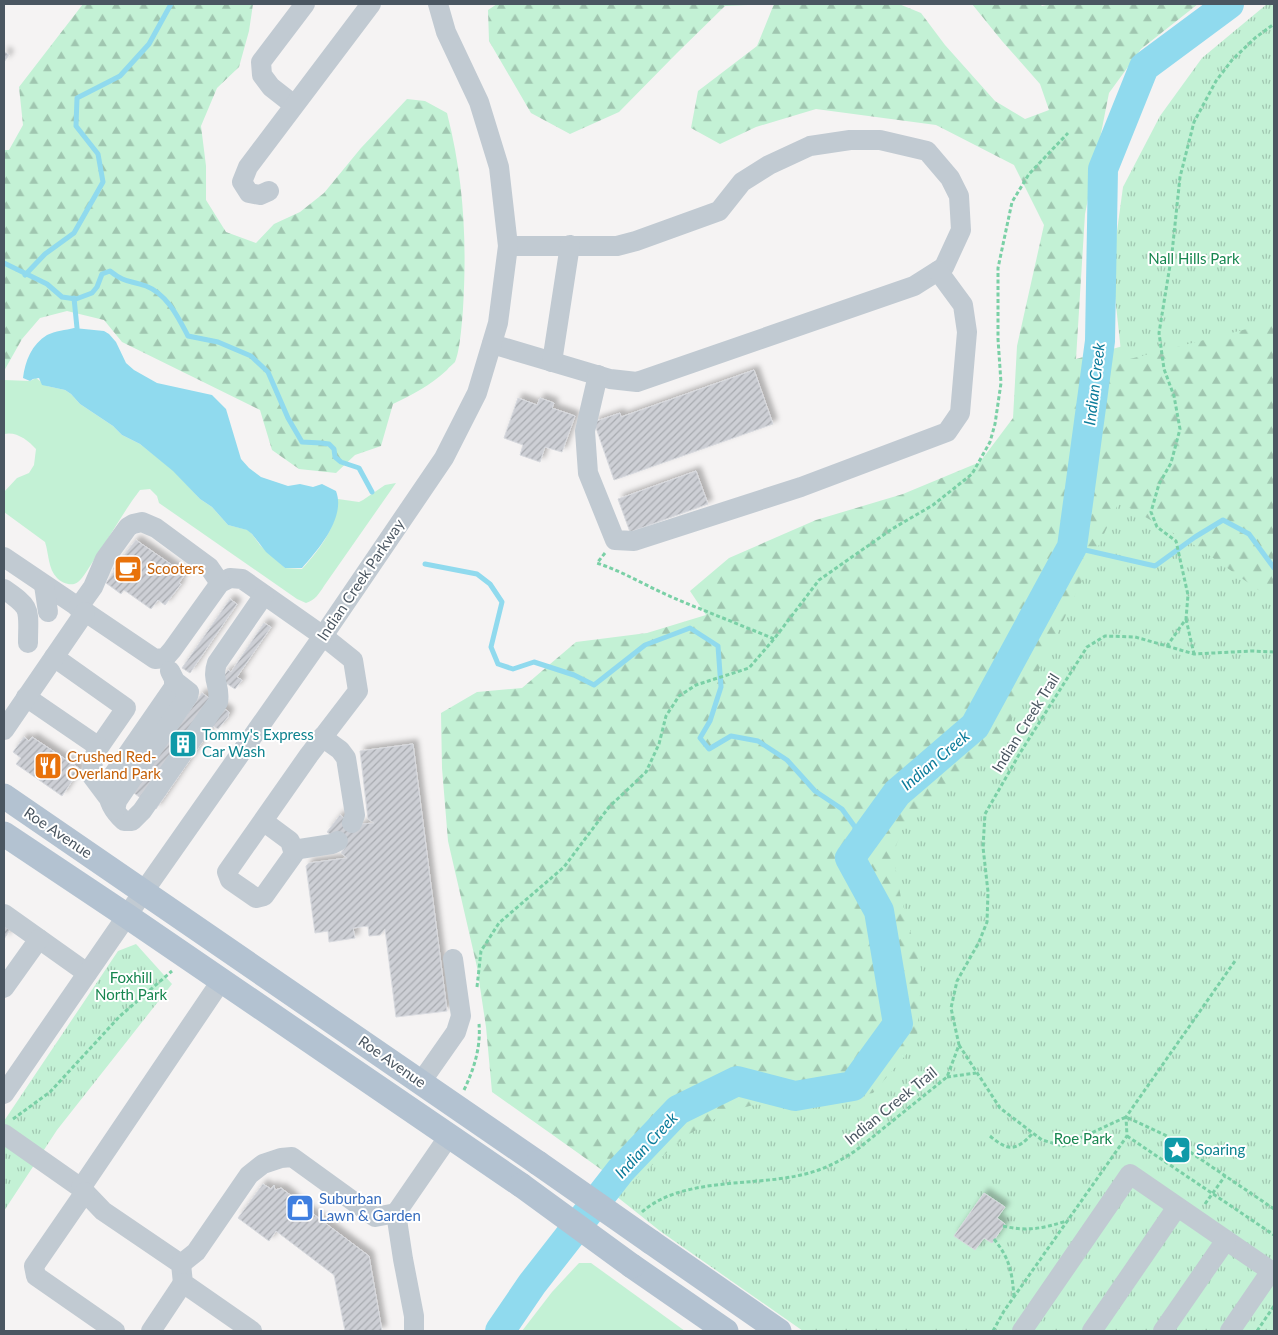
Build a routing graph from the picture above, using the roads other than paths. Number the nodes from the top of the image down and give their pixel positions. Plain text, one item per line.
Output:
1 (305, 4) edge
2 (370, 4) edge
3 (438, 4) edge
4 (294, 105) junction
5 (269, 191) dead end
6 (570, 245) junction
7 (508, 246) junction
8 (938, 271) junction
9 (492, 344) junction
10 (552, 362) junction
11 (598, 375) junction
12 (4, 557) edge
13 (220, 583) junction
14 (44, 585) junction
15 (4, 589) edge
16 (264, 595) junction
17 (82, 610) junction
18 (48, 612) dead end
19 (323, 636) junction
20 (53, 658) junction
21 (164, 658) junction
22 (26, 697) junction
23 (6, 721) edge
24 (322, 737) junction
25 (99, 747) junction
26 (4, 796) edge
27 (111, 803) junction
28 (263, 822) junction
29 (352, 823) dead end
30 (4, 834) edge
31 (338, 841) dead end
32 (293, 850) junction
33 (144, 891) junction
34 (4, 914) edge
35 (127, 916) junction
36 (39, 939) junction
37 (453, 959) dead end
38 (87, 973) junction
39 (221, 981) junction
40 (4, 988) edge
41 (421, 1082) junction
42 (4, 1094) edge
43 (6, 1129) edge
44 (449, 1136) junction
45 (83, 1190) junction
46 (1177, 1207) junction
47 (396, 1214) junction
48 (1226, 1240) junction
49 (182, 1274) junction
50 (115, 1331) edge
51 (150, 1331) edge
52 (252, 1331) edge
53 (414, 1331) edge
54 (726, 1331) edge
55 (779, 1331) edge
56 (1022, 1331) edge
57 (1092, 1331) edge
58 (1162, 1331) edge
59 (1230, 1331) edge

1 - 4 street
2 - 4 street
3 - 7 street, Indian Creek Parkway
4 - 5 street
6 - 7 street
6 - 8 street
6 - 10 street
7 - 9 street, Indian Creek Parkway
8 - 11 street
8 - 11 street
9 - 10 street
9 - 19 street, Indian Creek Parkway
10 - 11 street
12 - 14 street
13 - 16 street
13 - 17 street
13 - 21 street
14 - 17 street
14 - 18 street
15 - 20 street
16 - 19 street
16 - 27 street
17 - 20 street
17 - 21 street
19 - 24 street
19 - 33 street, Indian Creek Parkway
20 - 22 street
20 - 25 street
21 - 27 street
22 - 23 street
22 - 25 street
24 - 28 street
24 - 29 street
25 - 27 street
26 - 33 main road, Roe Avenue
28 - 32 street
28 - 32 street
30 - 35 main road, Roe Avenue
31 - 32 street
33 - 35 street, Indian Creek Parkway
33 - 41 main road, Roe Avenue
34 - 36 street
35 - 38 street, Indian Creek Parkway
35 - 39 main road, Roe Avenue
36 - 38 street
36 - 40 street
37 - 41 street
38 - 42 street, Indian Creek Parkway
39 - 44 main road, Roe Avenue
39 - 45 street
41 - 55 main road, Roe Avenue, bridge
43 - 45 street
44 - 47 street
44 - 54 main road, Roe Avenue, bridge
45 - 49 street
45 - 50 street
46 - 48 street
46 - 56 street
46 - 57 street
47 - 49 street
47 - 53 street
48 - 58 street
48 - 59 street
49 - 51 street
49 - 52 street

